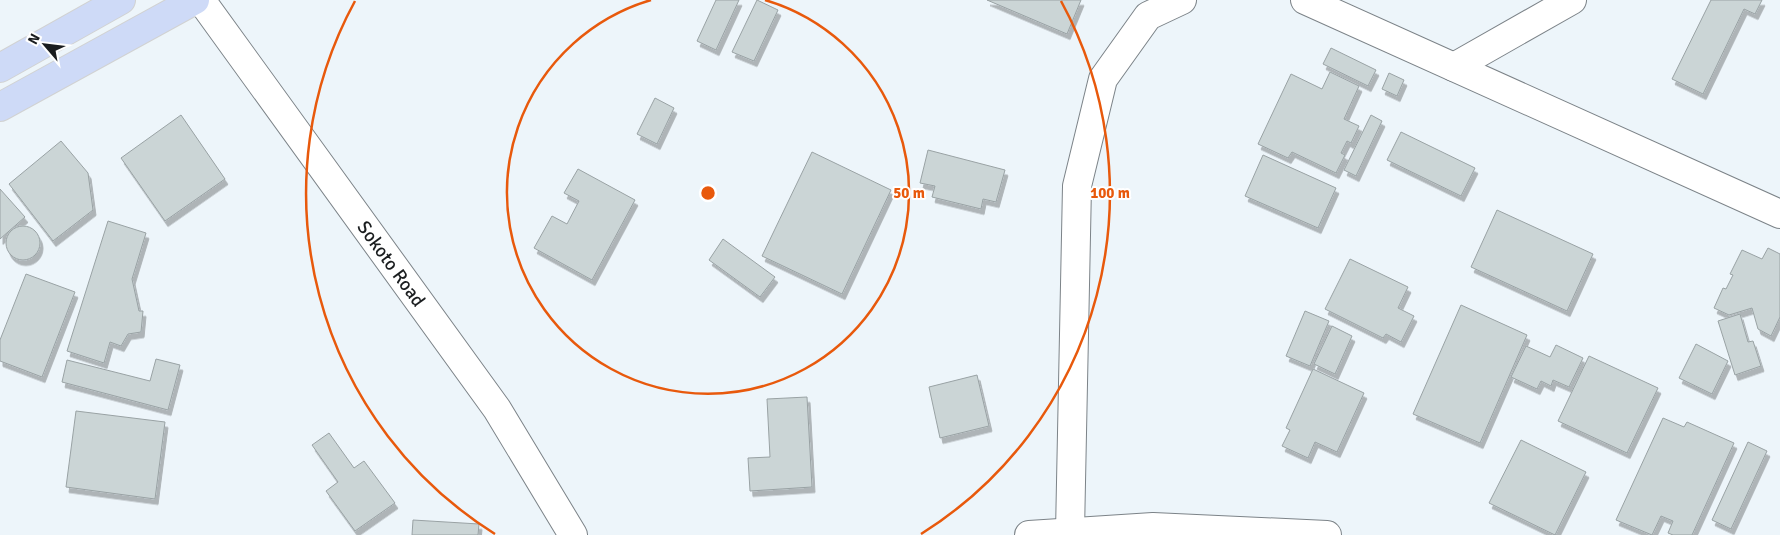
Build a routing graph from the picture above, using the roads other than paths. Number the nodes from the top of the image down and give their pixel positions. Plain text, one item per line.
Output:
1 (121, 0) edge
2 (195, 0) edge
3 (201, 0) edge
4 (1182, 0) edge
5 (1305, 0) edge
6 (1572, 0) edge
7 (1454, 67) junction
8 (0, 68) edge
9 (0, 107) edge
10 (1780, 214) edge
11 (1070, 532) junction
12 (1251, 534) edge
13 (572, 535) edge
14 (1029, 535) edge
15 (1327, 535) edge

1 - 8 main road
2 - 9 main road
3 - 13 street, Sokoto Road
4 - 11 street
5 - 7 street
6 - 7 street
7 - 10 street
11 - 12 street
11 - 14 street
12 - 15 street

